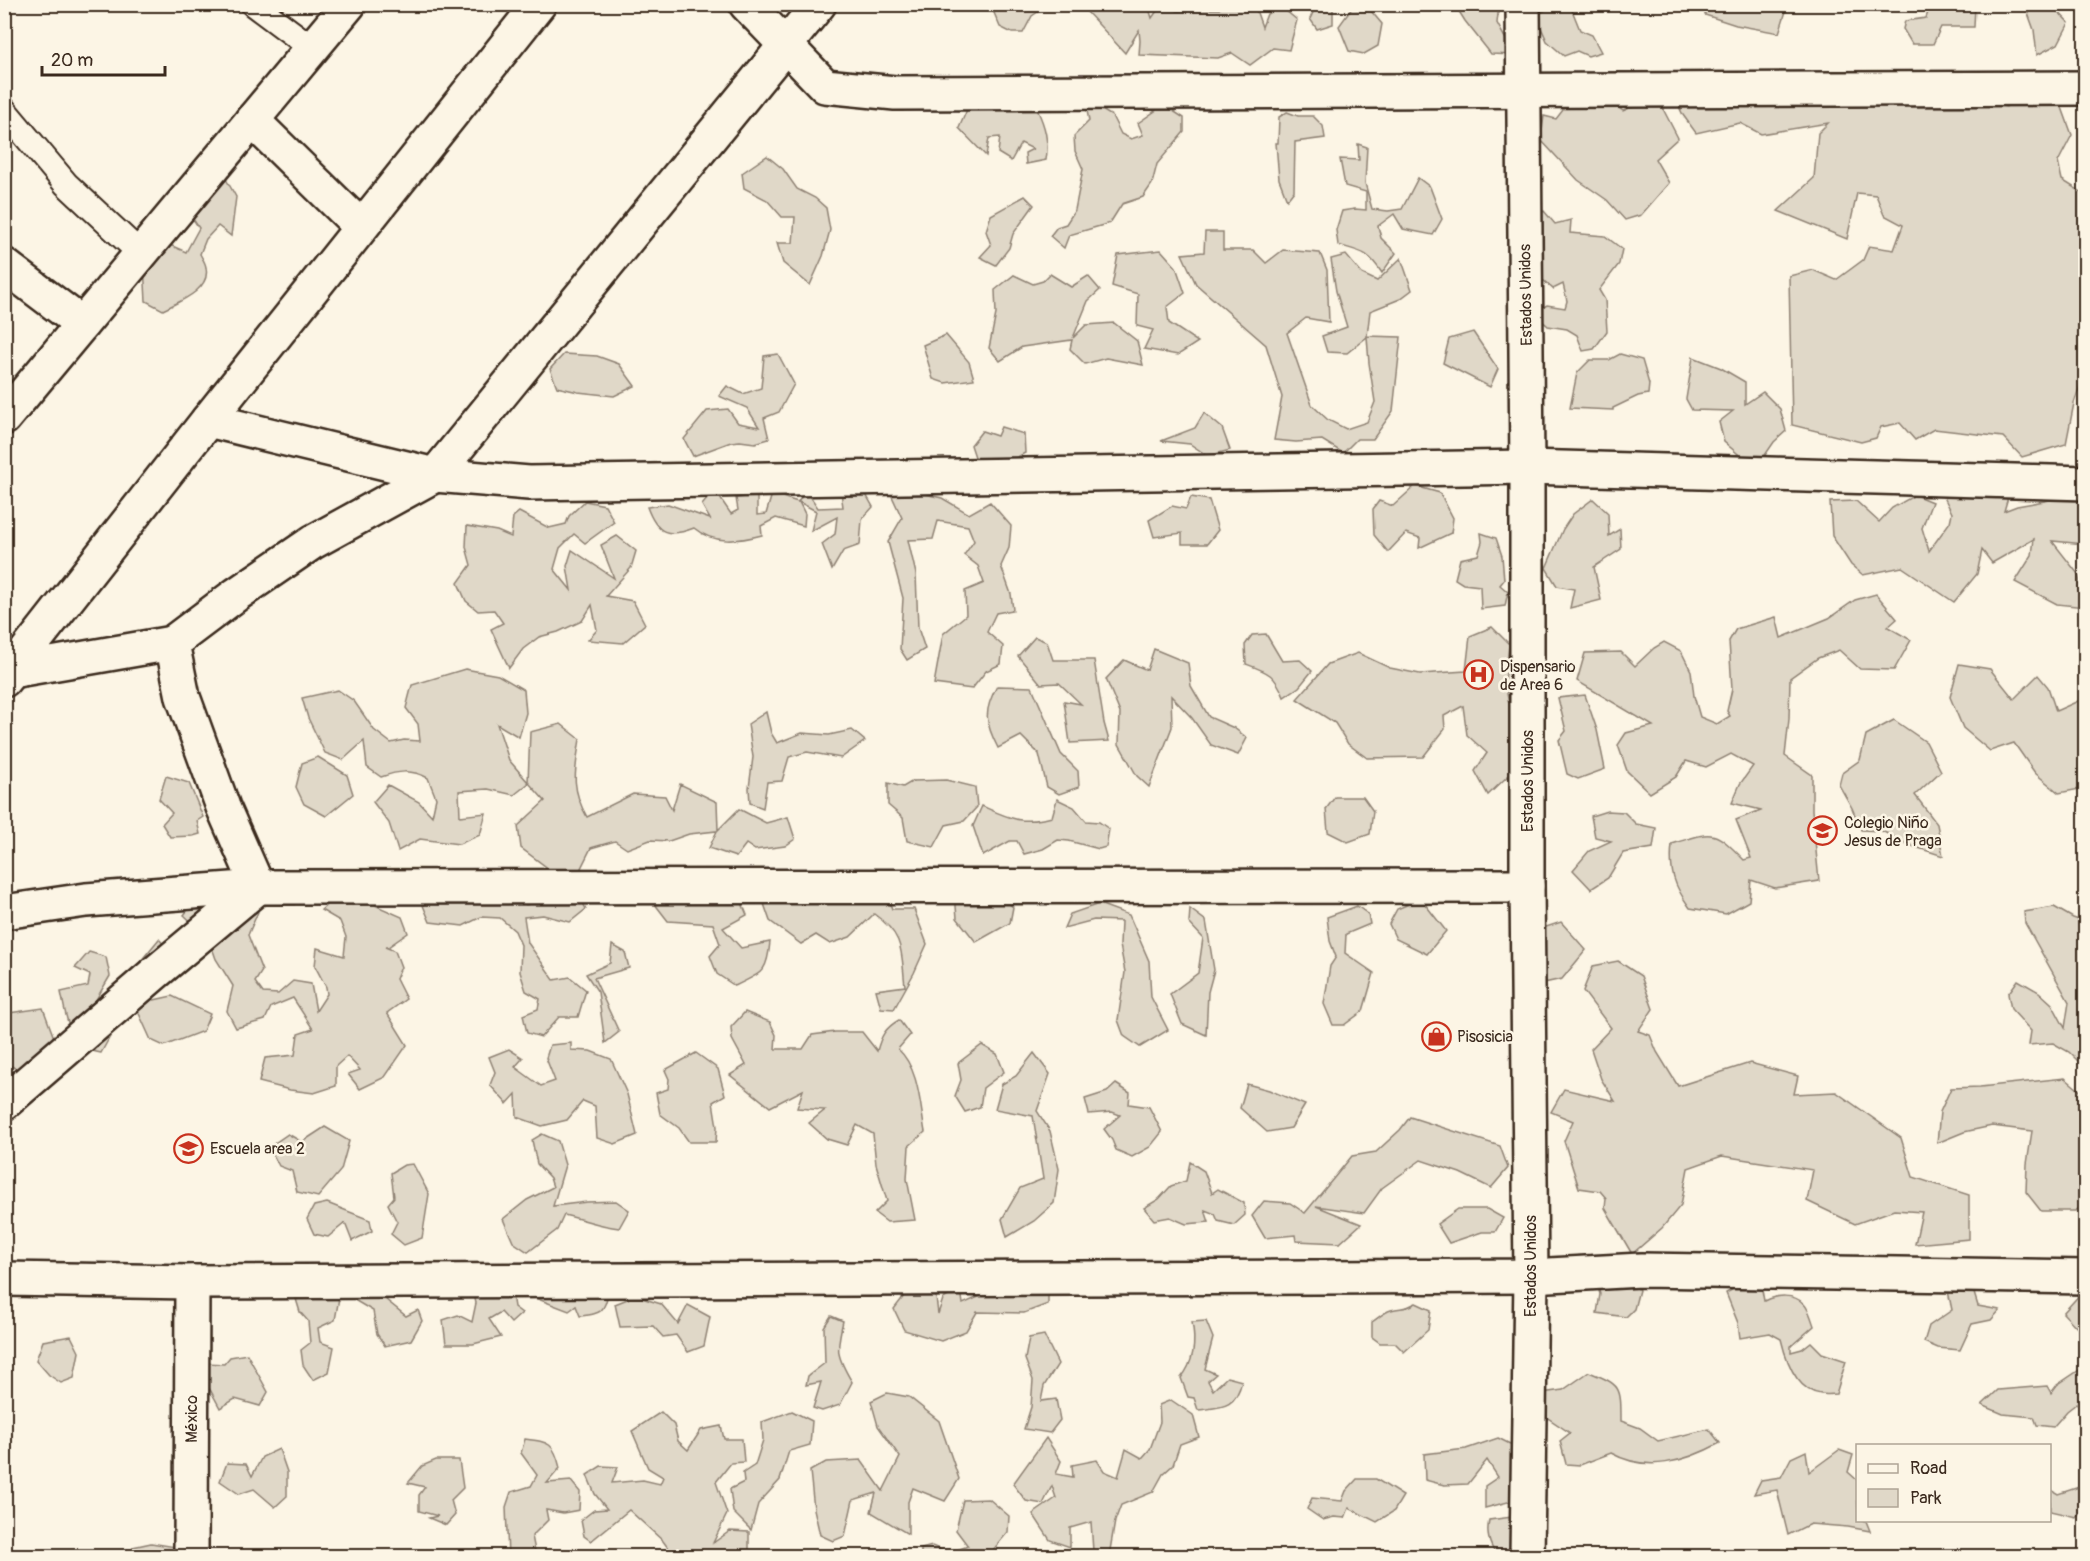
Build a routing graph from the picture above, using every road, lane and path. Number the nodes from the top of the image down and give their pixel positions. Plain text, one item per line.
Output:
1 (253, 4) edge
2 (349, 4) edge
3 (539, 4) edge
4 (746, 4) edge
5 (819, 4) edge
6 (1523, 4) edge
7 (786, 45) junction
8 (312, 48) junction
9 (2085, 88) edge
10 (1523, 91) junction
11 (4, 110) edge
12 (252, 120) junction
13 (361, 227) junction
14 (141, 254) junction
15 (4, 265) edge
16 (82, 324) junction
17 (4, 418) edge
18 (208, 420) junction
19 (1527, 467) junction
20 (435, 475) junction
21 (2085, 483) edge
22 (172, 643) junction
23 (8, 676) edge
24 (1527, 886) junction
25 (258, 887) junction
26 (4, 912) edge
27 (4, 1103) edge
28 (1531, 1276) junction
29 (2085, 1277) edge
30 (4, 1279) edge
31 (192, 1282) junction
32 (191, 1557) edge
33 (1527, 1557) edge

1 - 8 lane
2 - 8 main road
3 - 13 main road
4 - 7 main road
5 - 7 main road
6 - 10 main road, Estados Unidos
7 - 10 main road
7 - 20 main road
8 - 12 main road
9 - 10 main road
10 - 19 main road, Estados Unidos
11 - 14 lane
12 - 13 main road
12 - 14 main road
13 - 18 main road
14 - 16 main road
15 - 16 main road
16 - 17 main road
18 - 20 main road
18 - 23 main road
19 - 20 main road
19 - 21 main road
19 - 24 main road, Estados Unidos
20 - 22 main road
22 - 23 main road
22 - 25 main road
24 - 25 main road
24 - 28 main road, Estados Unidos
25 - 26 main road
25 - 27 main road
28 - 29 main road
28 - 31 main road
28 - 33 main road, Estados Unidos
30 - 31 main road
31 - 32 main road, México

